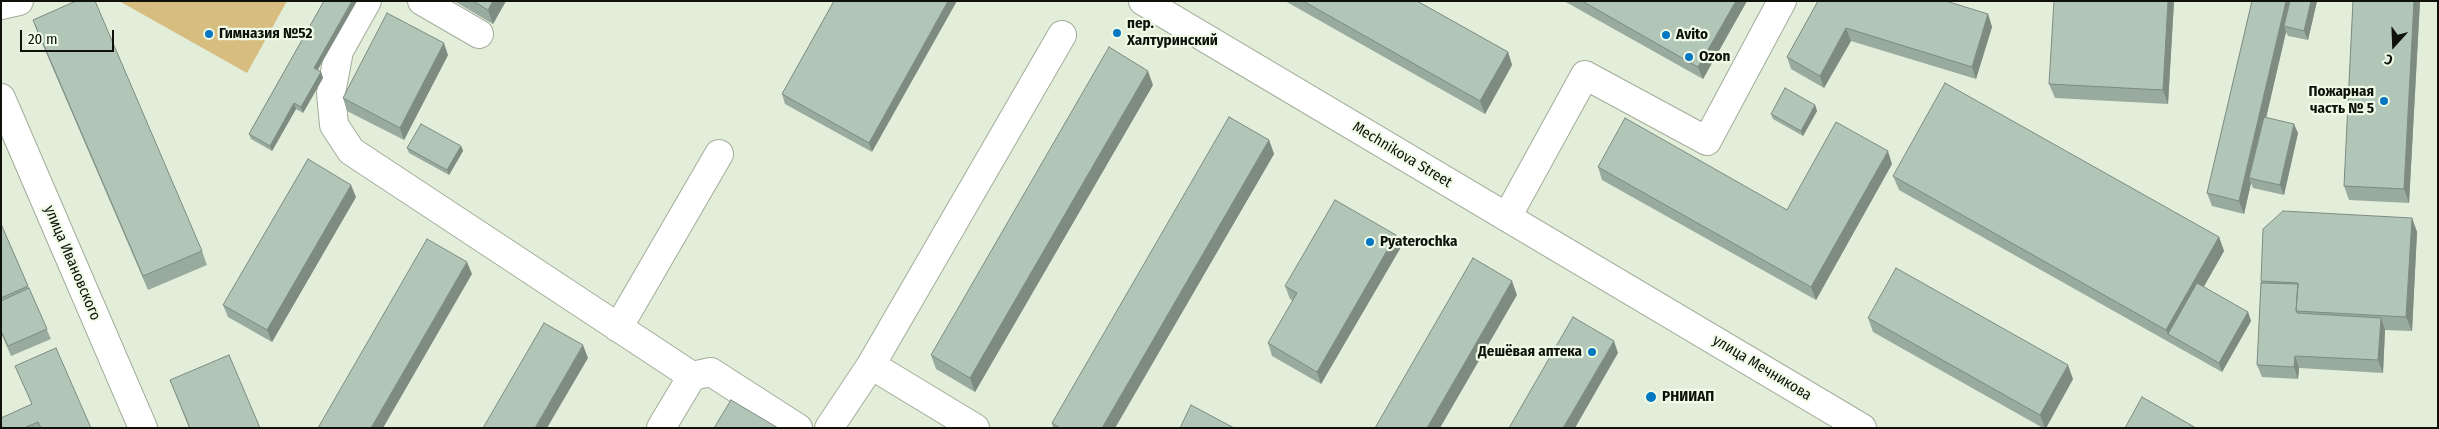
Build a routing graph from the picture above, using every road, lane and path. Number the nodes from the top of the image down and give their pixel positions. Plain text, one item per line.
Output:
1 (19, 1) edge
2 (367, 1) edge
3 (422, 1) edge
4 (1143, 1) edge
5 (1782, 1) edge
6 (1, 5) edge
7 (479, 34) dead end
8 (1062, 35) dead end
9 (1, 98) edge
10 (719, 154) dead end
11 (1507, 217) junction
12 (618, 328) junction
13 (871, 365) junction
14 (692, 376) junction
15 (143, 428) edge
16 (661, 428) edge
17 (798, 428) edge
18 (829, 428) edge
19 (975, 428) edge
20 (1862, 428) edge

1 - 6 main road
2 - 12 main road
3 - 7 main road
4 - 11 main road, Mechnikova Street
5 - 11 main road
8 - 13 main road
9 - 15 main road, улица Ивановского
10 - 12 main road
11 - 20 main road, улица Мечникова
12 - 14 main road
13 - 18 main road
13 - 19 main road
14 - 16 main road
14 - 17 main road

